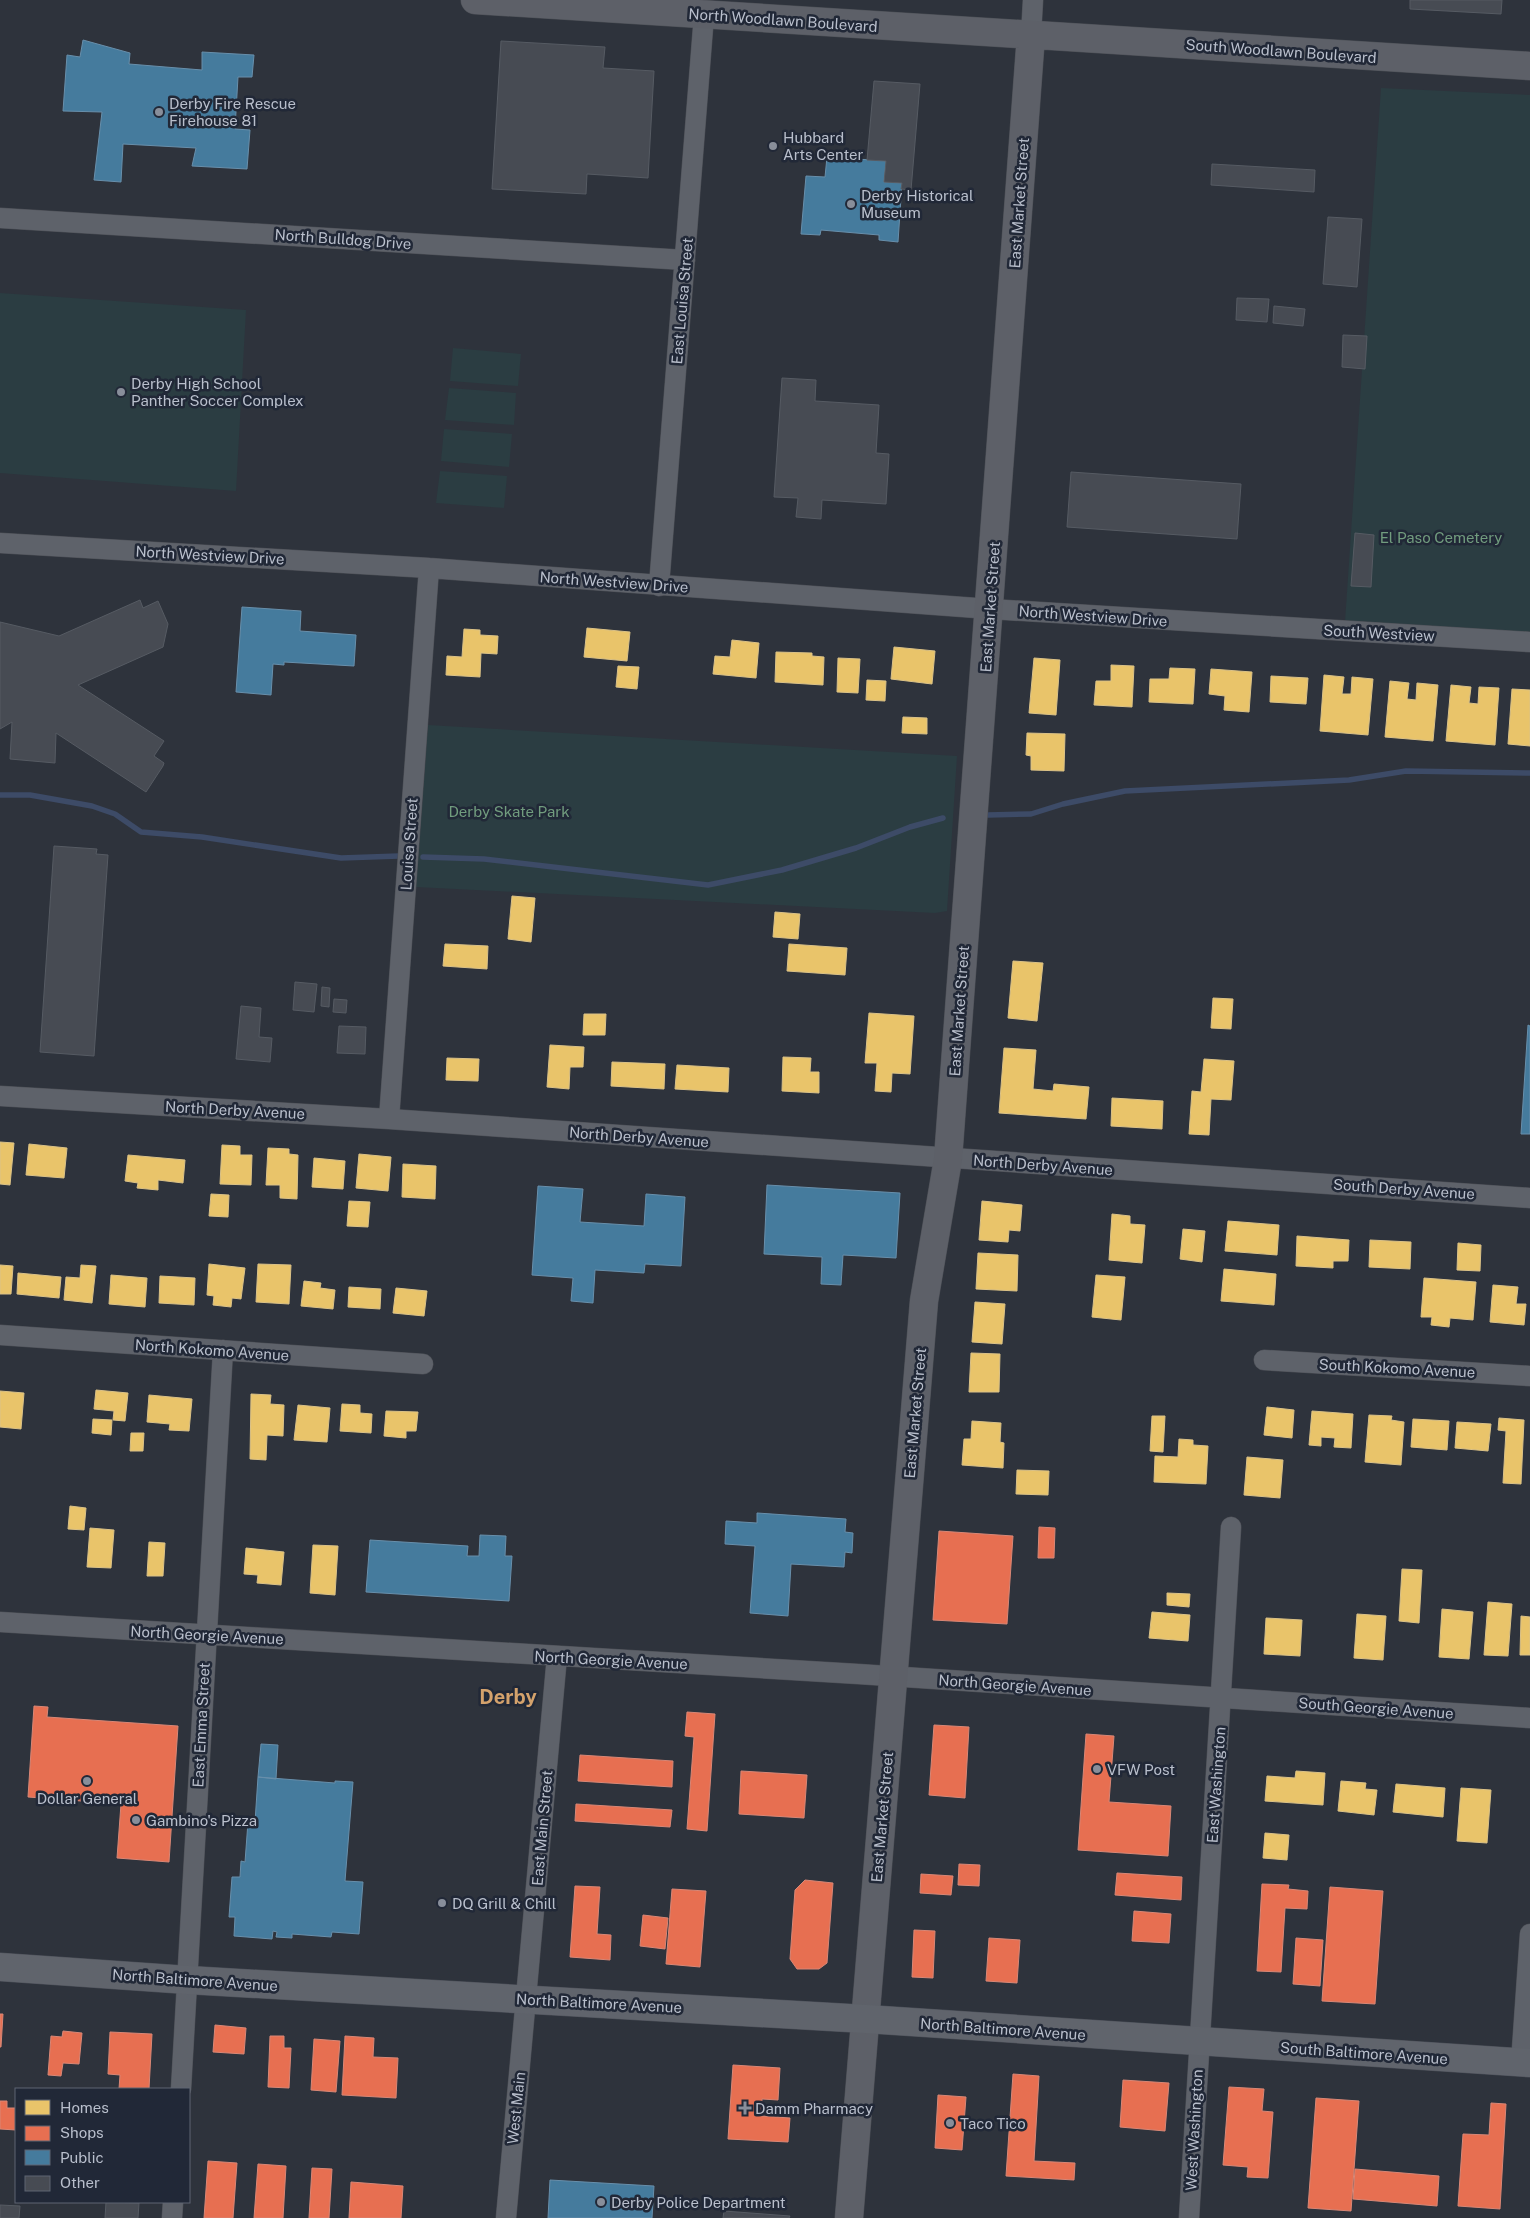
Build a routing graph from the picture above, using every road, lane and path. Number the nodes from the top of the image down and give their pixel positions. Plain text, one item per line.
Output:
1 (475, 0) edge
2 (1033, 0) edge
3 (704, 15) junction
4 (1031, 35) junction
5 (1530, 66) edge
6 (0, 218) edge
7 (685, 260) junction
8 (0, 543) edge
9 (429, 568) junction
10 (659, 586) junction
11 (990, 609) junction
12 (1229, 625) joint
13 (1530, 642) edge
14 (0, 1096) edge
15 (390, 1119) junction
16 (948, 1159) junction
17 (1278, 1182) joint
18 (1530, 1198) edge
19 (0, 1335) edge
20 (222, 1350) junction
21 (1264, 1360) dead end
22 (423, 1364) dead end
23 (1530, 1376) edge
24 (1231, 1527) dead end
25 (0, 1622) edge
26 (206, 1635) junction
27 (557, 1656) junction
28 (894, 1676) junction
29 (1221, 1699) junction
30 (1530, 1718) edge
31 (1530, 1934) edge
32 (0, 1967) edge
33 (188, 1980) junction
34 (527, 1999) junction
35 (866, 2019) junction
36 (1198, 2043) junction
37 (1525, 2063) edge
38 (181, 2088) edge
39 (173, 2203) edge
40 (172, 2218) edge
41 (506, 2218) edge
42 (849, 2218) edge
43 (1189, 2218) edge

1 - 3 street, North Woodlawn Boulevard
2 - 4 street, East Market Street
3 - 4 street, North Woodlawn Boulevard
3 - 7 street, East Louisa Street
4 - 5 street, South Woodlawn Boulevard
4 - 11 street, East Market Street
6 - 7 street, North Bulldog Drive
7 - 10 street, East Louisa Street
8 - 9 street, North Westview Drive
9 - 10 street, North Westview Drive
9 - 15 street, Louisa Street
10 - 11 street, North Westview Drive
11 - 12 street, North Westview Drive
11 - 16 street, East Market Street
12 - 13 street, South Westview
14 - 15 street, North Derby Avenue
15 - 16 street, North Derby Avenue
16 - 17 street, North Derby Avenue
16 - 28 street, East Market Street
17 - 18 street, South Derby Avenue
19 - 20 street, North Kokomo Avenue
20 - 22 street, North Kokomo Avenue
20 - 26 street, East Emma Street
21 - 23 street, South Kokomo Avenue
24 - 29 street, East Washington
25 - 26 street, North Georgie Avenue
26 - 27 street, North Georgie Avenue
26 - 33 street, East Emma Street
27 - 28 street, North Georgie Avenue
27 - 34 street, East Main Street
28 - 29 street, North Georgie Avenue
28 - 35 street, East Market Street
29 - 30 street, South Georgie Avenue
29 - 36 street, East Washington
31 - 37 street
32 - 33 main road, North Baltimore Avenue
33 - 34 main road, North Baltimore Avenue
33 - 38 street, East Emma Street
34 - 35 main road, North Baltimore Avenue
34 - 41 street, West Main
35 - 36 main road, North Baltimore Avenue
35 - 42 street, East Market Street
36 - 37 main road, South Baltimore Avenue
36 - 43 street, West Washington
39 - 40 street

